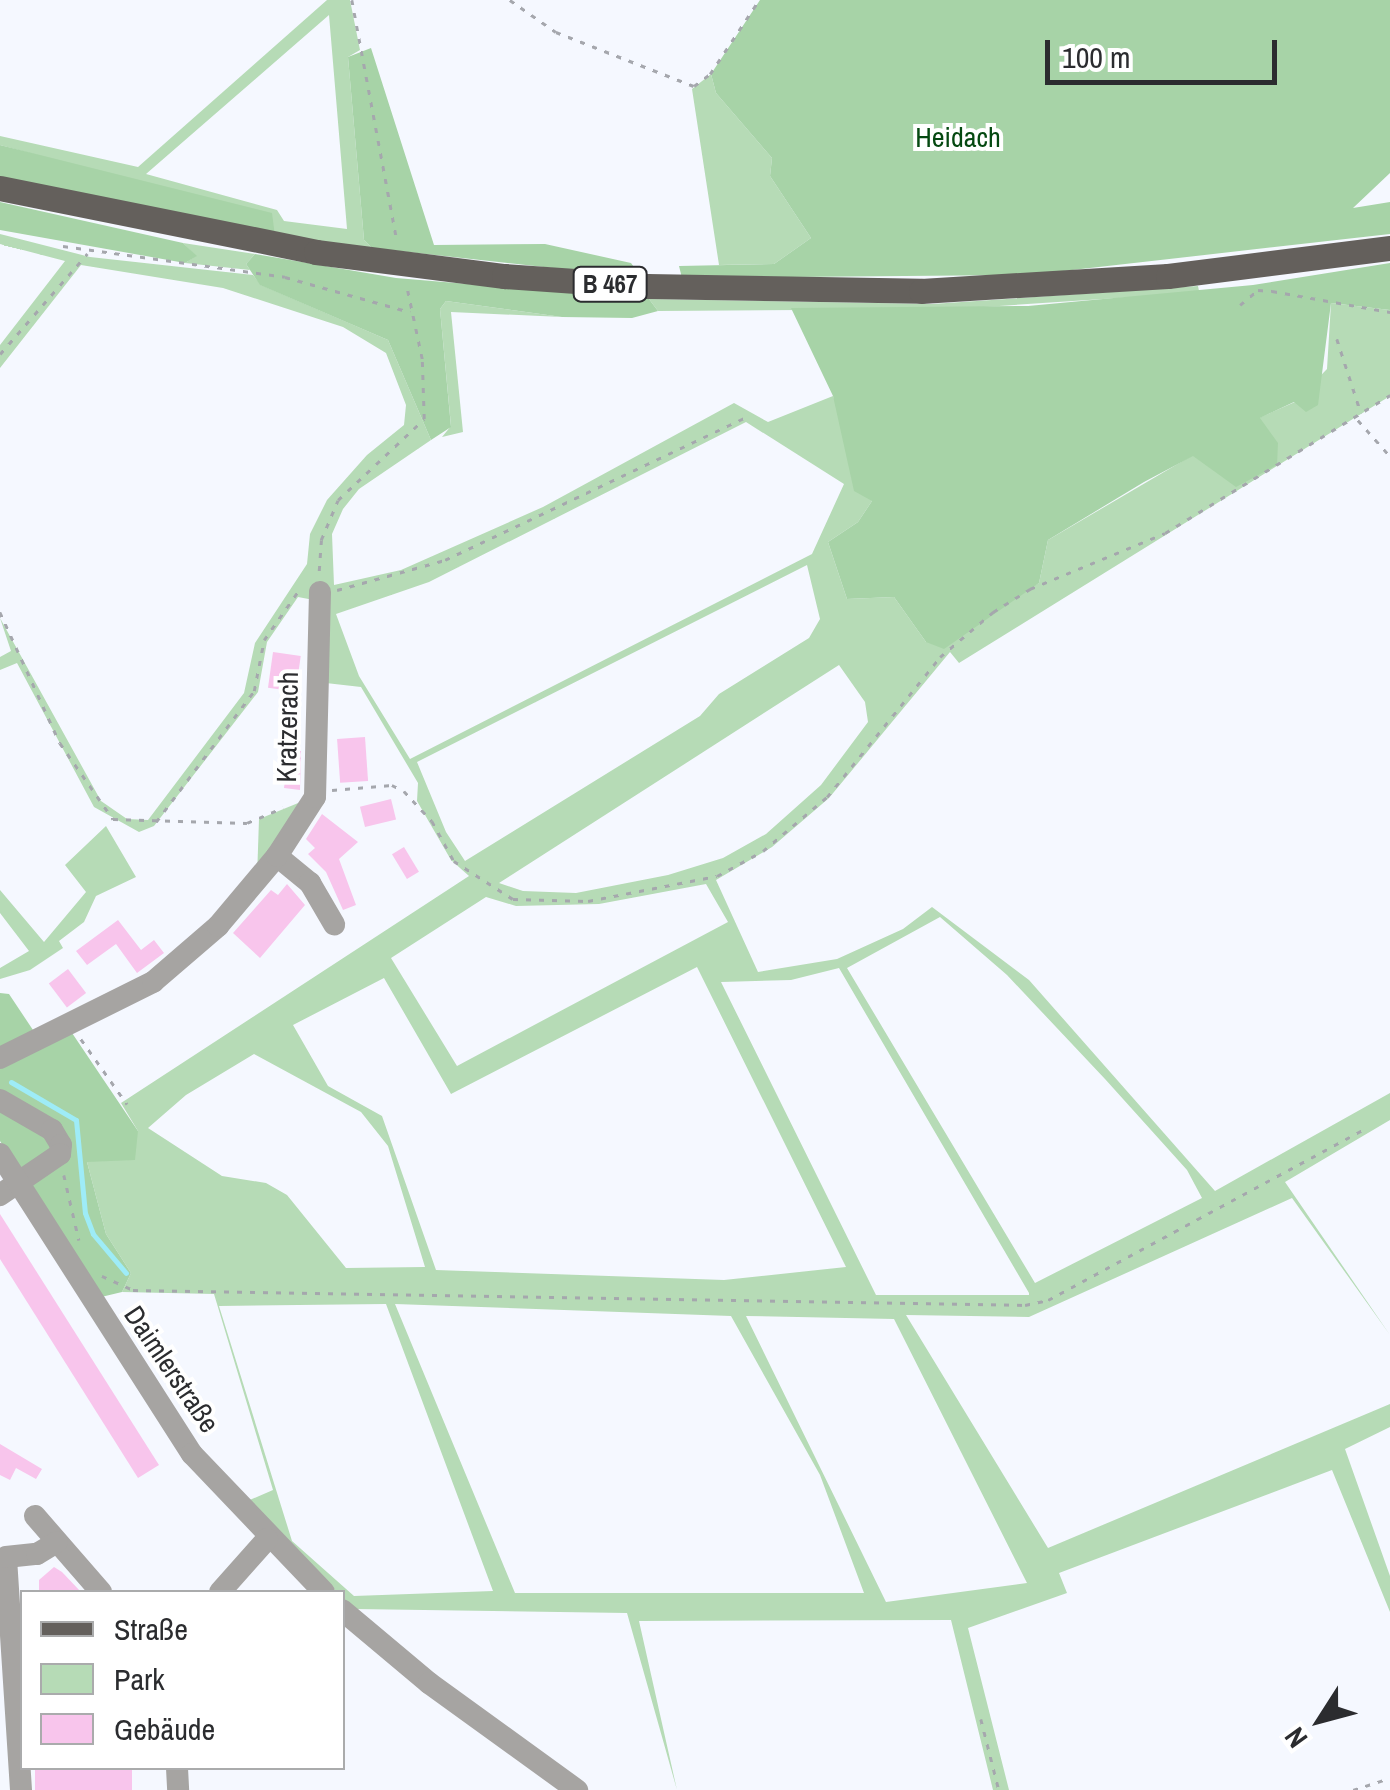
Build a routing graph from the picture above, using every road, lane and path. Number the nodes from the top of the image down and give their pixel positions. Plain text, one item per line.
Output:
1 (352, 0) edge
2 (510, 0) edge
3 (759, 0) edge
4 (0, 188) edge
5 (63, 246) dead end
6 (398, 247) dead end
7 (1390, 248) edge
8 (88, 253) junction
9 (406, 283) dead end
10 (1240, 305) dead end
11 (1390, 312) edge
12 (412, 313) junction
13 (1337, 339) dead end
14 (0, 354) edge
15 (1390, 395) edge
16 (1362, 415) junction
17 (744, 418) dead end
18 (1356, 419) junction
19 (1390, 456) edge
20 (320, 589) junction
21 (0, 612) edge
22 (315, 797) junction
23 (155, 823) junction
24 (277, 856) junction
25 (334, 924) dead end
26 (68, 1022) junction
27 (0, 1058) edge
28 (0, 1100) edge
29 (127, 1104) dead end
30 (1363, 1130) dead end
31 (0, 1154) edge
32 (60, 1154) junction
33 (9, 1188) edge
34 (85, 1250) dead end
35 (93, 1264) dead end
36 (36, 1516) dead end
37 (267, 1539) junction
38 (57, 1542) junction
39 (99, 1590) edge
40 (222, 1590) edge
41 (322, 1590) edge
42 (4, 1602) edge
43 (345, 1613) edge
44 (981, 1719) dead end
45 (1390, 1778) edge
46 (21, 1790) edge
47 (577, 1790) edge
48 (999, 1790) edge
49 (1353, 1790) edge

1 - 6 path
2 - 3 path
4 - 7 main road, B 467
5 - 8 path
8 - 12 path
8 - 14 path
9 - 12 path
10 - 11 path
12 - 20 path
13 - 16 path
15 - 16 path
16 - 18 path
17 - 20 path
18 - 19 path
18 - 22 path
20 - 22 street, Kratzerach
20 - 23 path
21 - 23 path
22 - 23 path
22 - 24 street, Kratzerach
24 - 25 street
24 - 26 street, Kratzerach
26 - 27 street, Kratzerach
26 - 29 path
28 - 32 street
30 - 35 path
31 - 33 street, Daimlerstraße
32 - 33 street
32 - 34 path
33 - 37 street, Daimlerstraße
36 - 38 street
37 - 40 street
37 - 41 street, Daimlerstraße
38 - 39 street
38 - 42 street
42 - 46 street
43 - 47 street
44 - 48 path
45 - 49 path

